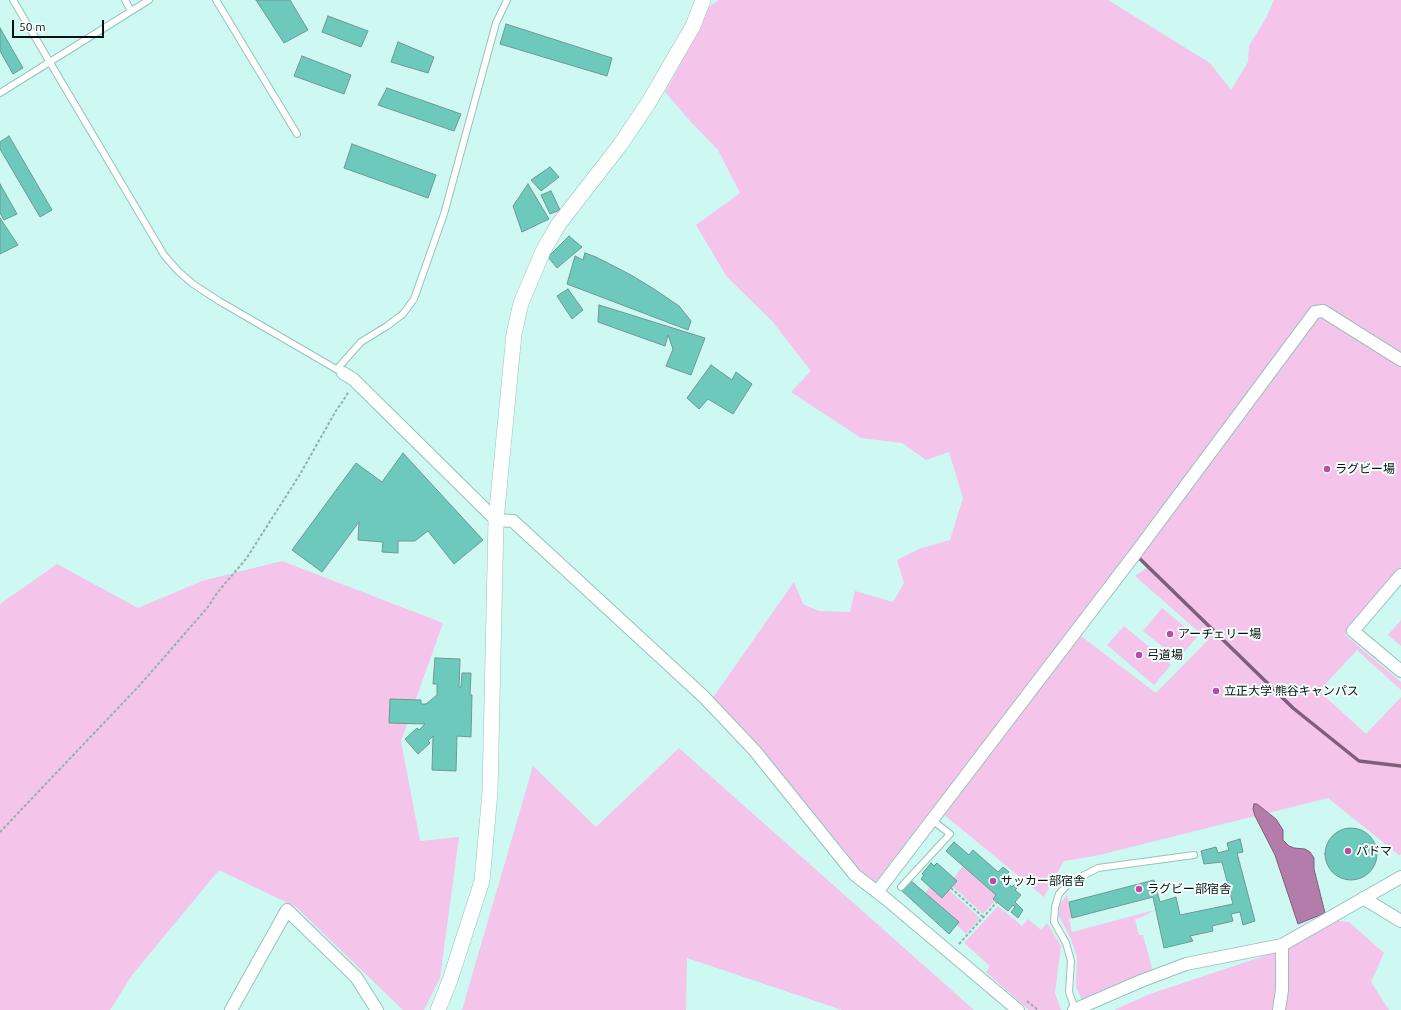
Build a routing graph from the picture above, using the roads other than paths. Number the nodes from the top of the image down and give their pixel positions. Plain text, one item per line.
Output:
1 (13, 0) edge
2 (125, 0) edge
3 (149, 0) edge
4 (216, 0) edge
5 (507, 0) edge
6 (703, 0) edge
7 (131, 11) junction
8 (50, 62) junction
9 (0, 92) edge
10 (297, 134) dead end
11 (1401, 360) edge
12 (340, 371) junction
13 (496, 520) junction
14 (1401, 575) edge
15 (1401, 671) edge
16 (932, 820) junction
17 (1194, 855) dead end
18 (1400, 879) edge
19 (901, 887) dead end
20 (877, 892) junction
21 (1363, 898) junction
22 (1401, 921) edge
23 (1282, 945) junction
24 (231, 1010) edge
25 (378, 1010) edge
26 (438, 1010) edge
27 (1018, 1010) edge
28 (1074, 1010) edge
29 (1279, 1010) edge

1 - 8 lane
2 - 7 lane
3 - 7 lane
4 - 10 lane
5 - 12 lane
6 - 13 street
7 - 8 lane
8 - 9 lane
8 - 12 lane
11 - 16 street
12 - 13 street
13 - 20 street
13 - 26 street
14 - 15 street
16 - 19 lane
16 - 20 street
17 - 28 lane
18 - 21 street
20 - 27 street
21 - 22 street
21 - 23 street
23 - 28 street
23 - 29 street
24 - 25 street

